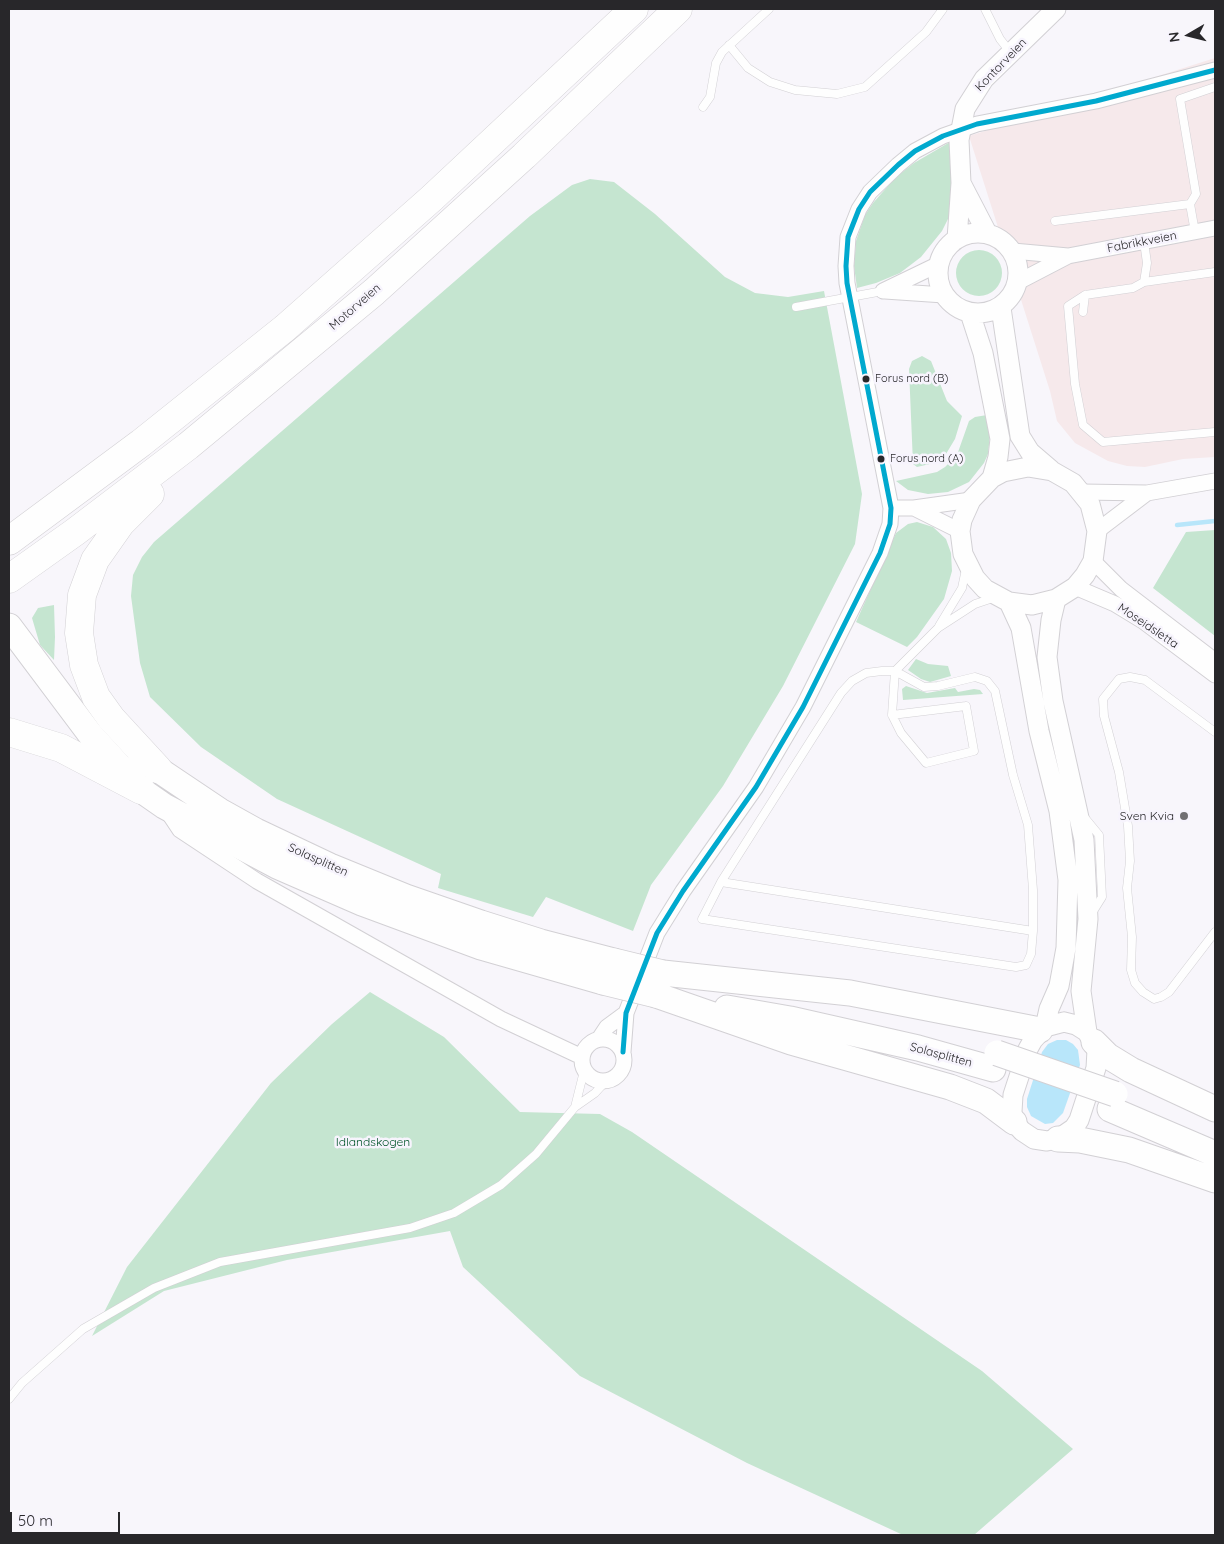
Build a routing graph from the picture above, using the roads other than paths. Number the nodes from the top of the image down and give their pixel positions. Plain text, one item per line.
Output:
1 (634, 9) edge
2 (678, 9) edge
3 (769, 9) edge
4 (943, 9) edge
5 (985, 9) edge
6 (1056, 9) edge
7 (729, 44) junction
8 (1011, 53) junction
9 (1215, 70) edge
10 (1215, 87) edge
11 (703, 107) dead end
12 (960, 129) junction
13 (961, 183) junction
14 (1190, 204) junction
15 (1055, 221) dead end
16 (1215, 228) edge
17 (1195, 232) junction
18 (987, 233) junction
19 (957, 238) junction
20 (1144, 242) junction
21 (1013, 251) junction
22 (1068, 256) junction
23 (938, 264) junction
24 (1215, 272) edge
25 (1018, 282) junction
26 (1144, 282) junction
27 (883, 290) junction
28 (944, 295) junction
29 (1085, 295) junction
30 (850, 297) junction
31 (796, 307) dead end
32 (1001, 308) junction
33 (1083, 312) dead end
34 (970, 313) junction
35 (1215, 432) edge
36 (188, 446) junction
37 (1052, 471) junction
38 (992, 478) junction
39 (1215, 481) edge
40 (1082, 492) junction
41 (1146, 493) junction
42 (971, 500) junction
43 (891, 508) junction
44 (914, 508) junction
45 (1097, 530) junction
46 (960, 531) junction
47 (9, 541) edge
48 (1093, 562) junction
49 (967, 566) junction
50 (9, 579) edge
51 (1075, 587) junction
52 (1003, 599) junction
53 (1056, 599) junction
54 (938, 628) junction
55 (13, 632) edge
56 (1215, 661) edge
57 (895, 671) junction
58 (1215, 675) edge
59 (56, 689) junction
60 (892, 715) junction
61 (9, 732) edge
62 (1215, 732) edge
63 (158, 769) junction
64 (142, 790) junction
65 (164, 806) junction
66 (721, 882) junction
67 (1033, 930) junction
68 (1215, 932) edge
69 (1085, 966) junction
70 (660, 984) junction
71 (626, 1013) junction
72 (1043, 1029) junction
73 (1090, 1037) junction
74 (599, 1039) junction
75 (623, 1052) junction
76 (583, 1064) junction
77 (605, 1082) junction
78 (1178, 1090) junction
79 (1112, 1102) junction
80 (575, 1107) junction
81 (1215, 1109) edge
82 (1014, 1122) junction
83 (1215, 1137) edge
84 (1058, 1139) junction
85 (1215, 1154) edge
86 (1215, 1180) edge
87 (9, 1399) edge

1 - 47 highway
2 - 36 highway, Motorveien
3 - 7 lane
4 - 7 lane
5 - 8 lane
6 - 8 street, Kontorveien
7 - 11 lane
8 - 12 street, Kontorveien
9 - 12 street
10 - 14 lane
12 - 13 street, Kontorveien
12 - 30 street
13 - 18 street
13 - 19 street, Kontorveien
14 - 15 lane
14 - 17 lane
16 - 17 street, Fabrikkveien
17 - 20 street, Fabrikkveien
18 - 19 street
18 - 21 street
19 - 23 street
20 - 22 street, Fabrikkveien
20 - 26 lane
21 - 22 street, Fabrikkveien
21 - 25 street
22 - 25 street, Fabrikkveien
23 - 27 street
23 - 28 street
24 - 26 lane
25 - 32 street
26 - 29 lane
27 - 28 street
27 - 30 lane
28 - 34 street
29 - 33 lane
29 - 35 lane
30 - 31 lane
30 - 43 street
32 - 34 street
32 - 37 street
34 - 38 street
36 - 50 highway, Motorveien
36 - 63 highway
37 - 38 street
37 - 40 street
38 - 42 street
39 - 41 street
40 - 41 street
40 - 45 street
41 - 45 street
42 - 44 street
42 - 46 street
43 - 44 street
43 - 71 street
44 - 46 street
45 - 48 street
46 - 49 street
48 - 51 street
48 - 56 street, Moseidsletta
49 - 52 street
49 - 54 lane
51 - 53 street
51 - 58 street, Moseidsletta
52 - 53 street
52 - 54 lane
52 - 72 street
53 - 69 street
54 - 57 lane
55 - 59 highway, Solasplitten
57 - 60 lane
57 - 66 lane
57 - 67 lane
59 - 63 highway, Solasplitten
59 - 64 highway, Solasplitten
60 - 60 lane
61 - 64 highway
62 - 68 lane
63 - 70 highway, Solasplitten, bridge
64 - 65 highway, Solasplitten
65 - 70 highway, Solasplitten, bridge
65 - 76 street
66 - 67 lane
66 - 67 lane
69 - 73 street
69 - 78 street
70 - 72 highway
70 - 79 highway, Solasplitten, bridge
70 - 82 highway
71 - 74 street
71 - 75 street
72 - 73 street
72 - 82 street
73 - 78 highway
73 - 84 street
74 - 75 street
74 - 76 street
75 - 77 street
76 - 77 street
76 - 80 lane
77 - 80 lane
78 - 81 highway
79 - 83 highway, Solasplitten
79 - 85 highway, Solasplitten
80 - 87 lane
82 - 84 street
84 - 86 highway

